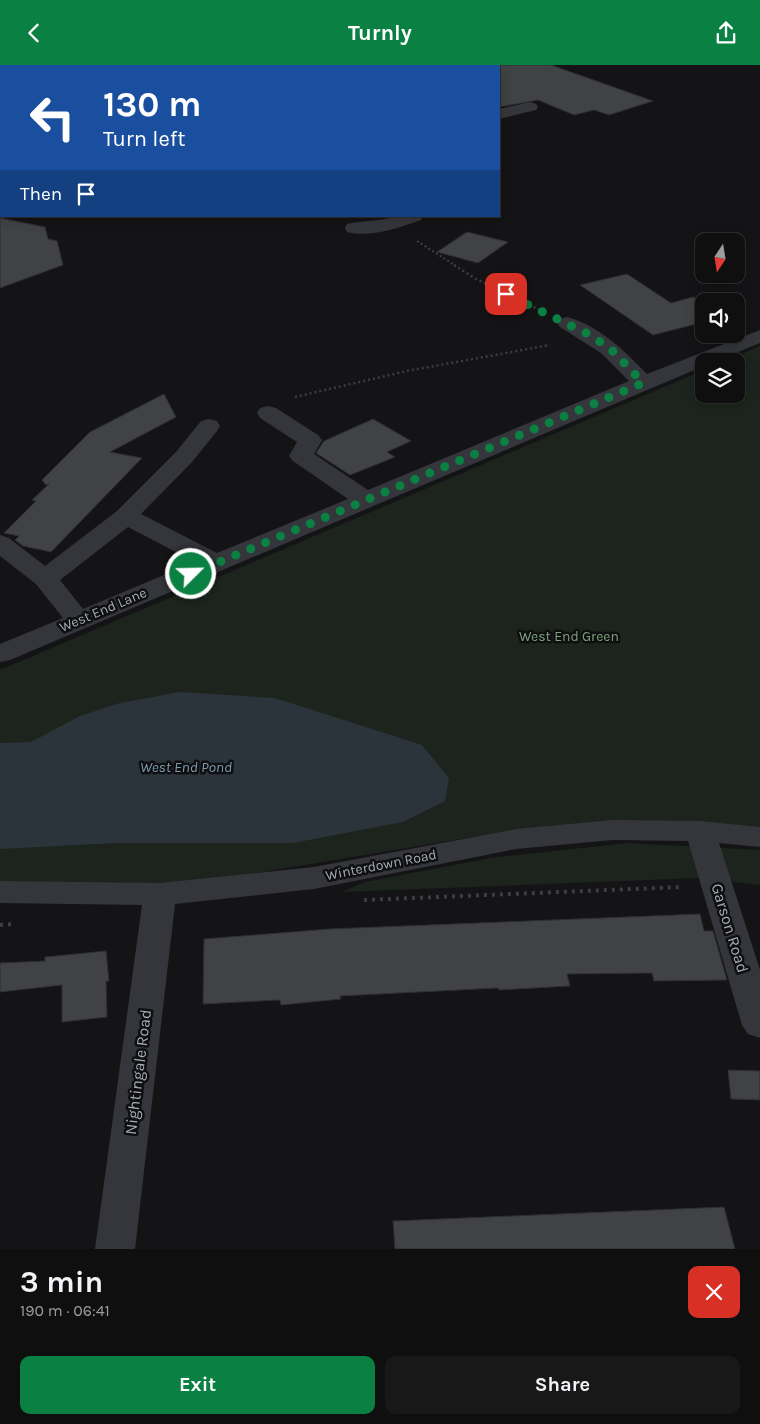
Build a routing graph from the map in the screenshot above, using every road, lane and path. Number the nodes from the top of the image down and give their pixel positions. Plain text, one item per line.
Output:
1 (530, 107) dead end
2 (500, 114) edge
3 (411, 217) edge
4 (389, 225) junction
5 (354, 228) dead end
6 (567, 323) joint
7 (760, 336) edge
8 (599, 341) junction
9 (643, 383) junction
10 (288, 399) dead end
11 (268, 413) dead end
12 (209, 426) dead end
13 (366, 500) junction
14 (126, 516) junction
15 (0, 543) edge
16 (216, 563) junction
17 (45, 579) junction
18 (79, 621) junction
19 (0, 653) edge
20 (700, 831) junction
21 (760, 837) edge
22 (718, 887) junction
23 (0, 893) edge
24 (160, 894) junction
25 (357, 901) dead end
26 (20, 924) dead end
27 (0, 925) edge
28 (760, 1025) edge
29 (115, 1249) edge

1 - 2 street
3 - 4 street
4 - 5 street
4 - 6 path
6 - 8 street
7 - 9 street, West End Lane
8 - 9 street
8 - 10 path
9 - 13 street, West End Lane
11 - 13 street
12 - 14 street
13 - 16 street, West End Lane
14 - 16 street
14 - 17 street
15 - 17 street
16 - 18 street, West End Lane
17 - 18 street
18 - 19 street, West End Lane
20 - 21 street, Winterdown Road
20 - 22 street, Garson Road
20 - 24 street, Winterdown Road
22 - 25 path
22 - 28 street, Garson Road
23 - 24 street, Winterdown Road
24 - 29 street, Nightingale Road
26 - 27 path

